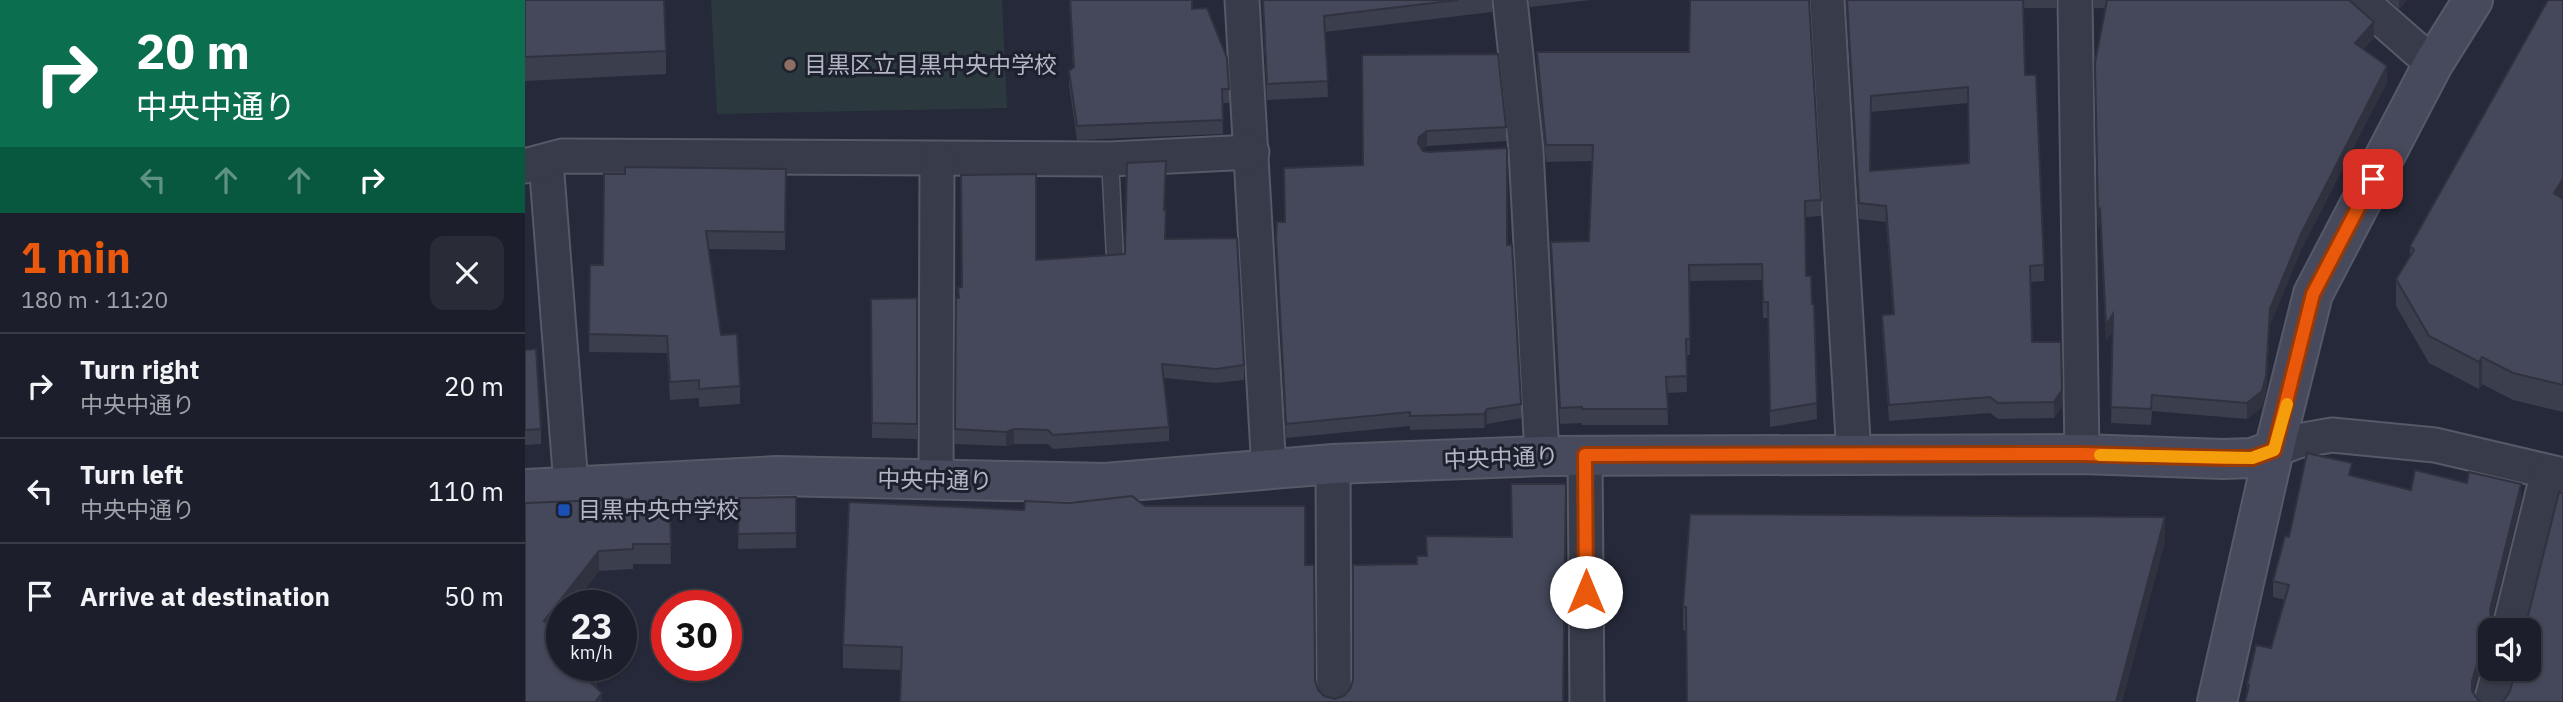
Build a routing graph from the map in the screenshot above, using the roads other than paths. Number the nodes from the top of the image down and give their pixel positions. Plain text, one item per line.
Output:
1 (1242, 0) edge
2 (1510, 0) edge
3 (1827, 0) edge
4 (2075, 0) edge
5 (2360, 0) edge
6 (2473, 0) edge
7 (2433, 64) junction
8 (1252, 152) junction
9 (937, 159) junction
10 (1109, 159) junction
11 (535, 163) edge
12 (1115, 258) edge
13 (2274, 450) junction
14 (2082, 454) junction
15 (1585, 455) junction
16 (1542, 456) junction
17 (1854, 456) junction
18 (1333, 464) junction
19 (1269, 471) junction
20 (2555, 474) edge
21 (936, 480) junction
22 (571, 485) junction
23 (525, 489) edge
24 (2513, 618) edge
25 (2497, 681) edge
26 (1334, 702) edge
27 (1587, 702) edge
28 (2217, 702) edge
29 (2491, 702) edge

1 - 8 street
2 - 16 street
3 - 17 street
4 - 14 street
5 - 7 street
6 - 7 street
7 - 13 street
8 - 10 street
8 - 19 street
9 - 10 street
9 - 11 street
9 - 21 street
10 - 12 lane
11 - 22 street
13 - 14 street, 中央中通り
13 - 20 street
13 - 28 street
14 - 17 street, 中央中通り
15 - 16 street, 中央中通り
15 - 17 street, 中央中通り
15 - 27 street
16 - 18 street, 中央中通り
18 - 19 street, 中央中通り
18 - 26 street
19 - 21 street, 中央中通り
20 - 24 street
21 - 22 street, 中央中通り
22 - 23 street, 中央中通り
25 - 29 street

